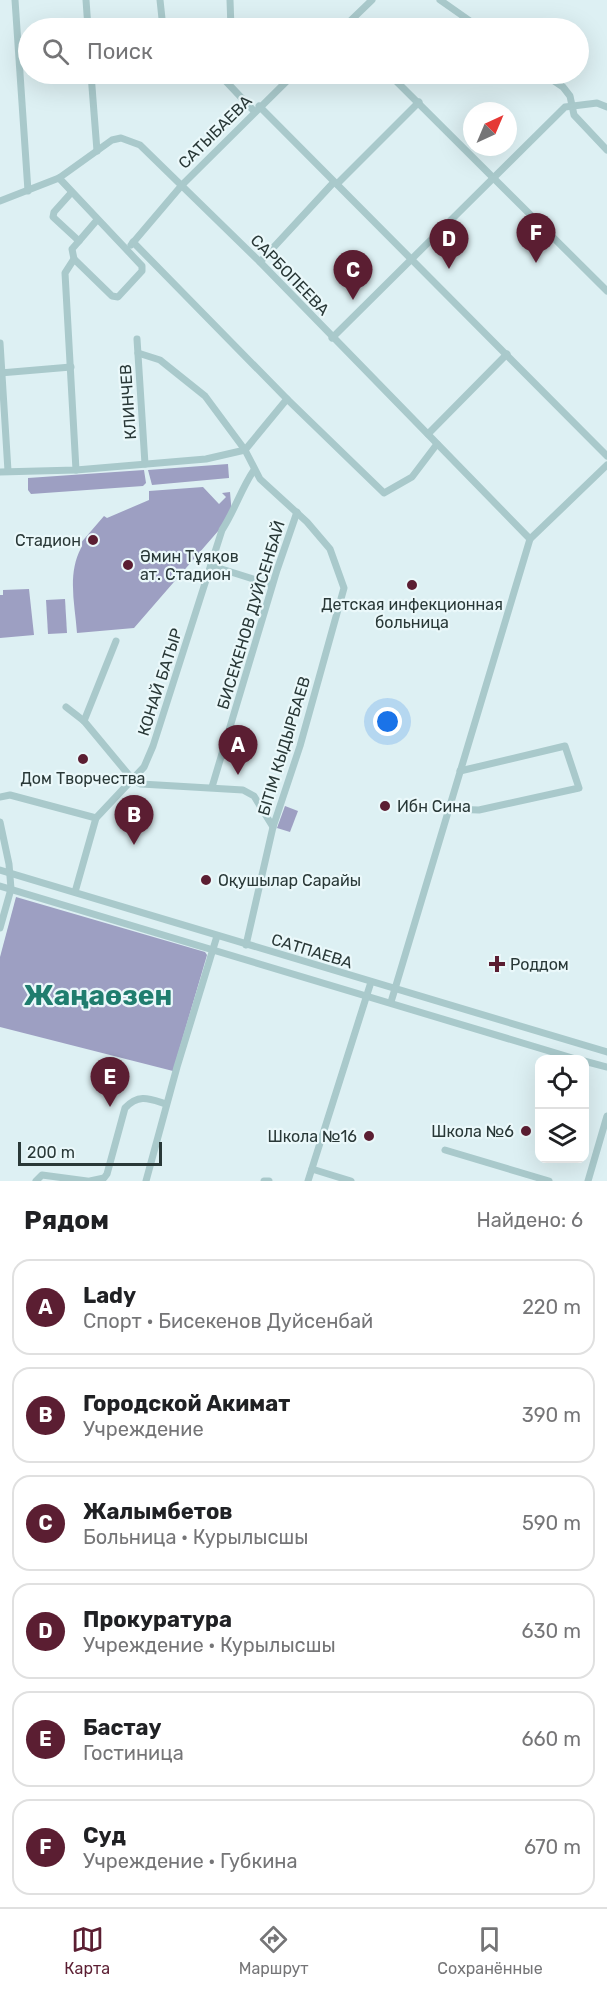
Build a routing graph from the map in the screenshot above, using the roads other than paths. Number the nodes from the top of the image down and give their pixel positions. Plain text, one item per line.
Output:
1 (15, 0) edge
2 (86, 0) edge
3 (160, 0) edge
4 (230, 0) edge
5 (372, 0) edge
6 (440, 0) edge
7 (87, 18) edge
8 (162, 18) edge
9 (231, 18) edge
10 (353, 18) edge
11 (466, 18) edge
12 (18, 44) edge
13 (21, 84) edge
14 (92, 84) edge
15 (230, 84) edge
16 (283, 84) edge
17 (400, 84) edge
18 (559, 84) edge
19 (419, 102) junction
20 (571, 105) junction
21 (607, 107) edge
22 (257, 109) junction
23 (607, 150) edge
24 (97, 151) junction
25 (494, 177) junction
26 (59, 178) junction
27 (336, 183) junction
28 (182, 185) junction
29 (28, 191) junction
30 (71, 193) junction
31 (0, 201) edge
32 (97, 220) junction
33 (79, 241) junction
34 (133, 242) junction
35 (127, 250) junction
36 (74, 259) junction
37 (411, 259) junction
38 (260, 262) junction
39 (607, 291) edge
40 (332, 338) junction
41 (137, 339) dead end
42 (0, 343) edge
43 (138, 353) junction
44 (507, 354) junction
45 (71, 367) junction
46 (1, 373) edge
47 (287, 399) junction
48 (428, 434) junction
49 (437, 444) junction
50 (245, 450) junction
51 (607, 456) edge
52 (145, 464) junction
53 (607, 465) edge
54 (76, 470) junction
55 (254, 470) junction
56 (4, 471) edge
57 (297, 512) junction
58 (530, 539) junction
59 (212, 566) junction
60 (272, 585) junction
61 (116, 641) dead end
62 (66, 706) dead end
63 (84, 721) junction
64 (460, 771) junction
65 (133, 780) junction
66 (212, 787) junction
67 (0, 797) edge
68 (449, 809) junction
69 (96, 818) junction
70 (0, 822) edge
71 (273, 827) junction
72 (0, 870) edge
73 (10, 873) junction
74 (0, 886) edge
75 (11, 889) junction
76 (75, 892) junction
77 (0, 928) edge
78 (217, 936) junction
79 (246, 945) junction
80 (212, 950) junction
81 (273, 953) junction
82 (270, 966) junction
83 (371, 982) junction
84 (395, 990) junction
85 (367, 995) junction
86 (391, 1002) junction
87 (607, 1052) edge
88 (566, 1055) edge
89 (589, 1062) edge
90 (607, 1067) edge
91 (166, 1104) junction
92 (607, 1116) edge
93 (445, 1150) dead end
94 (312, 1169) junction
95 (36, 1181) edge
96 (88, 1181) edge
97 (146, 1181) edge
98 (264, 1181) edge
99 (269, 1181) edge
100 (308, 1181) edge
101 (351, 1181) edge
102 (549, 1181) edge
103 (588, 1181) edge

1 - 12 street
2 - 7 street
3 - 8 street
4 - 9 street
5 - 10 street
6 - 11 street
13 - 29 street
14 - 24 street
15 - 22 street
16 - 22 street, САТЫБАЕВА
17 - 19 street
18 - 20 street
19 - 25 street
19 - 27 street
20 - 21 street
20 - 23 street
20 - 25 street
22 - 27 street
22 - 28 street, САТЫБАЕВА
24 - 26 street, САРБОПЕЕВА
24 - 28 street, САРБОПЕЕВА
25 - 37 street
25 - 39 street
26 - 29 street, САРБОПЕЕВА
26 - 30 street
27 - 37 street
27 - 38 street
28 - 34 street, САТЫБАЕВА
28 - 38 street, САРБОПЕЕВА
29 - 31 street, САРБОПЕЕВА
30 - 32 street
30 - 33 street
32 - 33 street
32 - 35 street
33 - 36 street
34 - 35 street, САТЫБАЕВА
34 - 47 street
35 - 36 street
36 - 45 street
37 - 40 street
37 - 44 street
38 - 40 street, САРБОПЕЕВА
40 - 48 street, САРБОПЕЕВА
41 - 43 street, КЛИНЧЕВ
42 - 46 street
43 - 50 street, БIТIМ КЫДЫРБАЕВ
43 - 52 street, КЛИНЧЕВ
44 - 48 street
44 - 51 street
45 - 46 street
45 - 54 street
46 - 56 street
47 - 49 street
47 - 50 street
48 - 49 street, САРБОПЕЕВА
49 - 58 street, САРБОПЕЕВА
50 - 52 street
50 - 55 street, БIТIМ КЫДЫРБАЕВ
52 - 54 street
53 - 58 street
54 - 56 street
55 - 57 street, БIТIМ КЫДЫРБАЕВ
55 - 59 street, КОНАЙ БАТЫР
57 - 60 street, БИСЕКЕНОВ ДУЙСЕНБАЙ
57 - 71 street, БIТIМ КЫДЫРБАЕВ
58 - 64 street
59 - 60 street
59 - 65 street, КОНАЙ БАТЫР
60 - 66 street, БИСЕКЕНОВ ДУЙСЕНБАЙ
61 - 63 street
62 - 63 street
63 - 65 street
64 - 68 street
64 - 68 street
65 - 66 street
65 - 69 street, КОНАЙ БАТЫР
66 - 71 street
67 - 69 street
68 - 84 street
69 - 76 street, КОНАЙ БАТЫР
70 - 73 street
71 - 79 street, БIТIМ КЫДЫРБАЕВ
72 - 73 street, САТПАЕВА
73 - 75 street
73 - 76 street, САТПАЕВА
74 - 75 street, САТПАЕВА
75 - 77 street
75 - 80 street, САТПАЕВА
76 - 78 street, САТПАЕВА
78 - 79 street, САТПАЕВА
78 - 80 street
79 - 81 street, САТПАЕВА
80 - 82 street, САТПАЕВА
80 - 91 street
81 - 82 street
81 - 83 street, САТПАЕВА
82 - 85 street, САТПАЕВА
83 - 84 street, САТПАЕВА
83 - 85 street
84 - 86 street
84 - 87 street, САТПАЕВА
85 - 86 street, САТПАЕВА
85 - 94 street
86 - 88 street, САТПАЕВА
89 - 90 street
91 - 96 street
91 - 97 street
92 - 103 street
93 - 102 street
94 - 100 street
94 - 101 street
95 - 96 street
98 - 99 street

